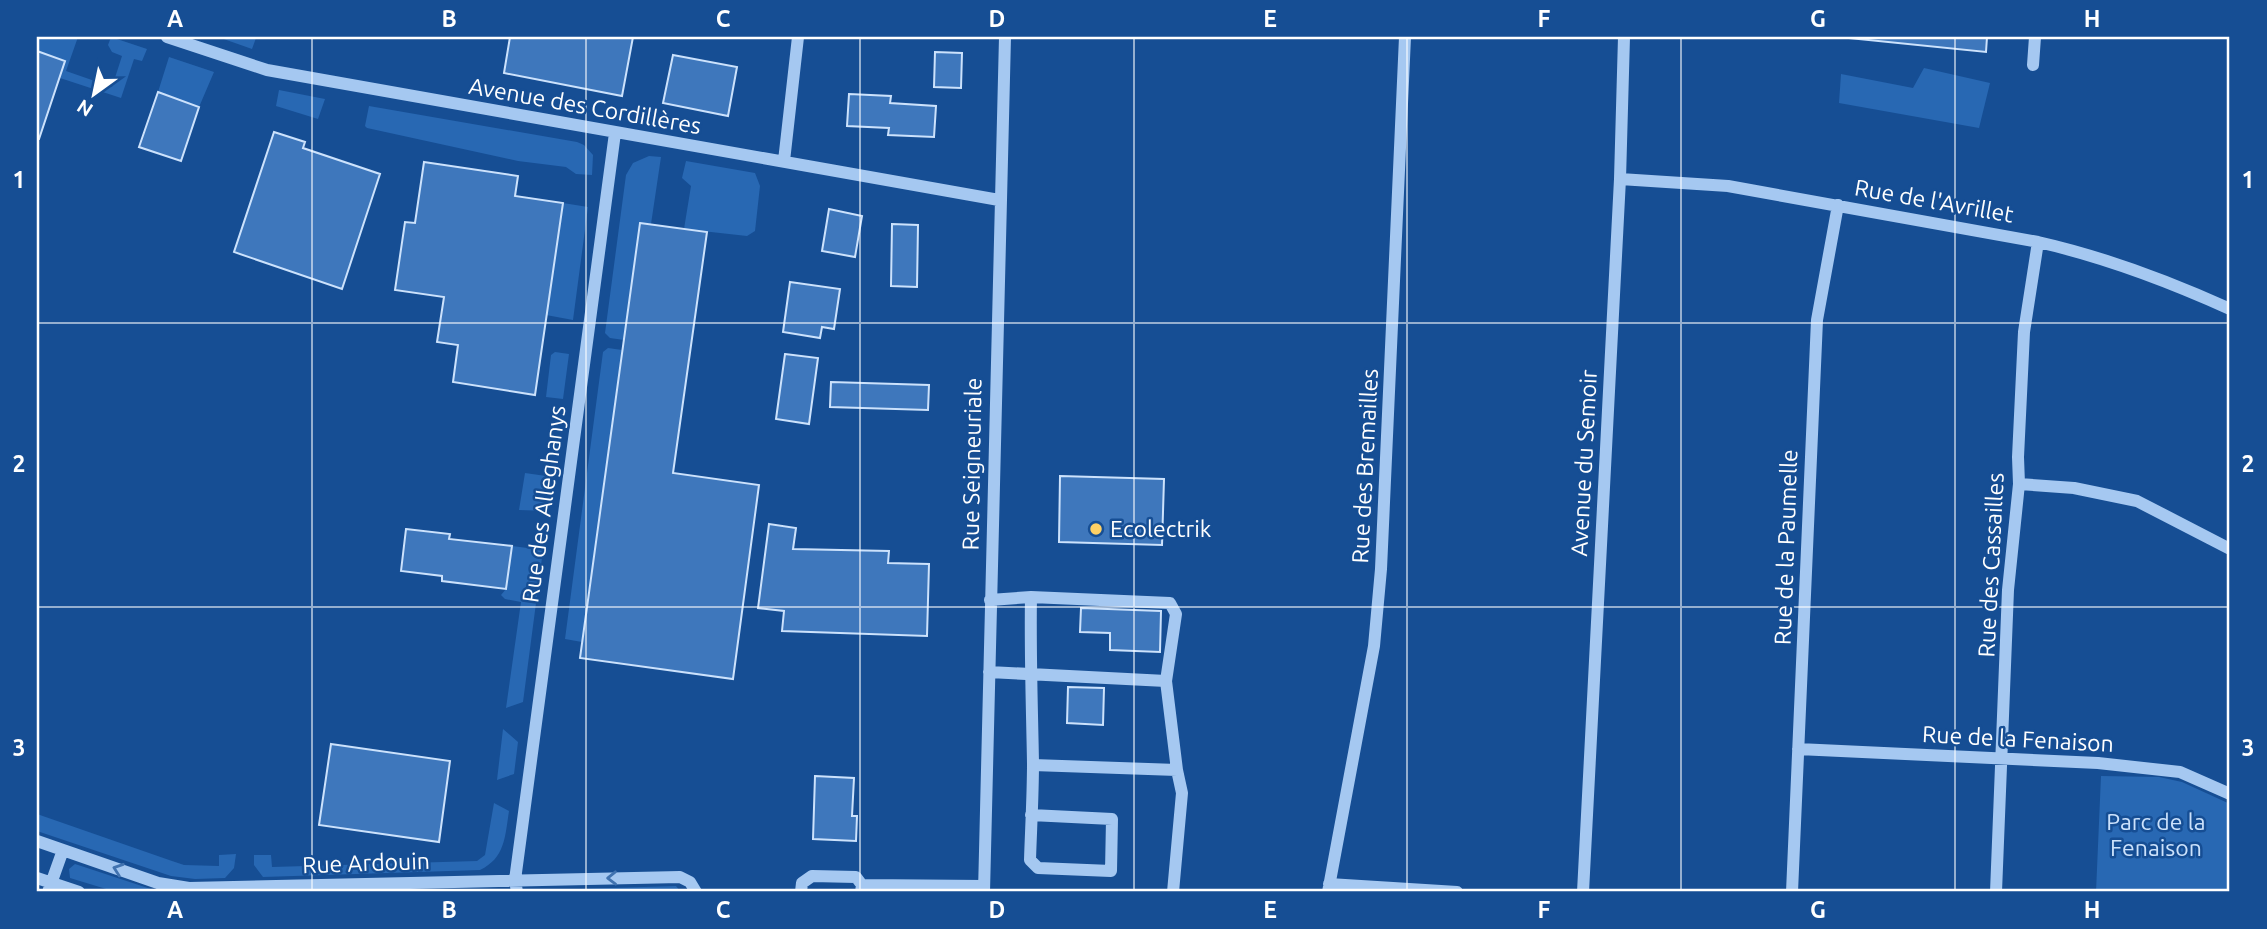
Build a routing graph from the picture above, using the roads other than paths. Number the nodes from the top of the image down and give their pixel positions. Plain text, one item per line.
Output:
1 (167, 37) edge
2 (798, 37) edge
3 (1005, 37) edge
4 (1405, 37) edge
5 (1624, 37) edge
6 (2035, 37) edge
7 (2033, 65) dead end
8 (615, 133) junction
9 (783, 161) junction
10 (1620, 179) junction
11 (999, 200) junction
12 (1838, 205) junction
13 (2038, 242) junction
14 (2230, 309) edge
15 (2019, 484) junction
16 (2230, 549) edge
17 (1031, 597) junction
18 (990, 600) junction
19 (989, 672) junction
20 (1030, 675) junction
21 (1166, 681) junction
22 (1798, 749) junction
23 (2002, 759) junction
24 (1033, 765) junction
25 (1177, 769) junction
26 (2230, 794) edge
27 (1031, 815) junction
28 (37, 841) edge
29 (63, 850) junction
30 (37, 878) edge
31 (516, 886) edge
32 (50, 888) edge
33 (1329, 888) edge
34 (862, 889) edge
35 (984, 889) edge
36 (79, 892) edge
37 (696, 892) edge
38 (801, 892) edge
39 (1173, 892) edge
40 (1457, 892) edge
41 (1583, 892) edge
42 (1791, 892) edge
43 (1996, 892) edge

1 - 8 street, Avenue des Cordillères
2 - 9 street
3 - 11 street, Rue Seigneuriale
4 - 33 street, Rue des Bremailles
5 - 10 street, Avenue du Semoir
6 - 7 street
8 - 9 street, Avenue des Cordillères
8 - 31 street, Rue des Alleghanys
9 - 11 street, Avenue des Cordillères
10 - 12 street, Rue de l'Avrillet
10 - 41 street, Avenue du Semoir
11 - 18 street, Rue Seigneuriale
12 - 13 street, Rue de l'Avrillet
12 - 22 street, Rue de la Paumelle
13 - 14 street, Rue de l'Avrillet
13 - 15 street, Rue des Cassailles
15 - 16 street
15 - 23 street, Rue des Cassailles
17 - 18 street
17 - 20 street
17 - 21 street
18 - 19 street, Rue Seigneuriale
19 - 20 street
19 - 35 street, Rue Seigneuriale
20 - 21 street
20 - 24 street
21 - 25 street
22 - 23 street, Rue de la Fenaison
22 - 42 street, Rue de la Paumelle
23 - 26 street, Rue de la Fenaison
23 - 43 street, Rue des Cassailles
24 - 25 street
24 - 27 street
25 - 39 street
27 - 27 street
28 - 29 street, Rue Ardouin
31 -> 29 street, Rue Ardouin
29 - 32 street
30 - 32 street
37 -> 31 street, Rue Ardouin
32 - 36 street
33 - 40 street
34 - 35 street
34 - 38 street

